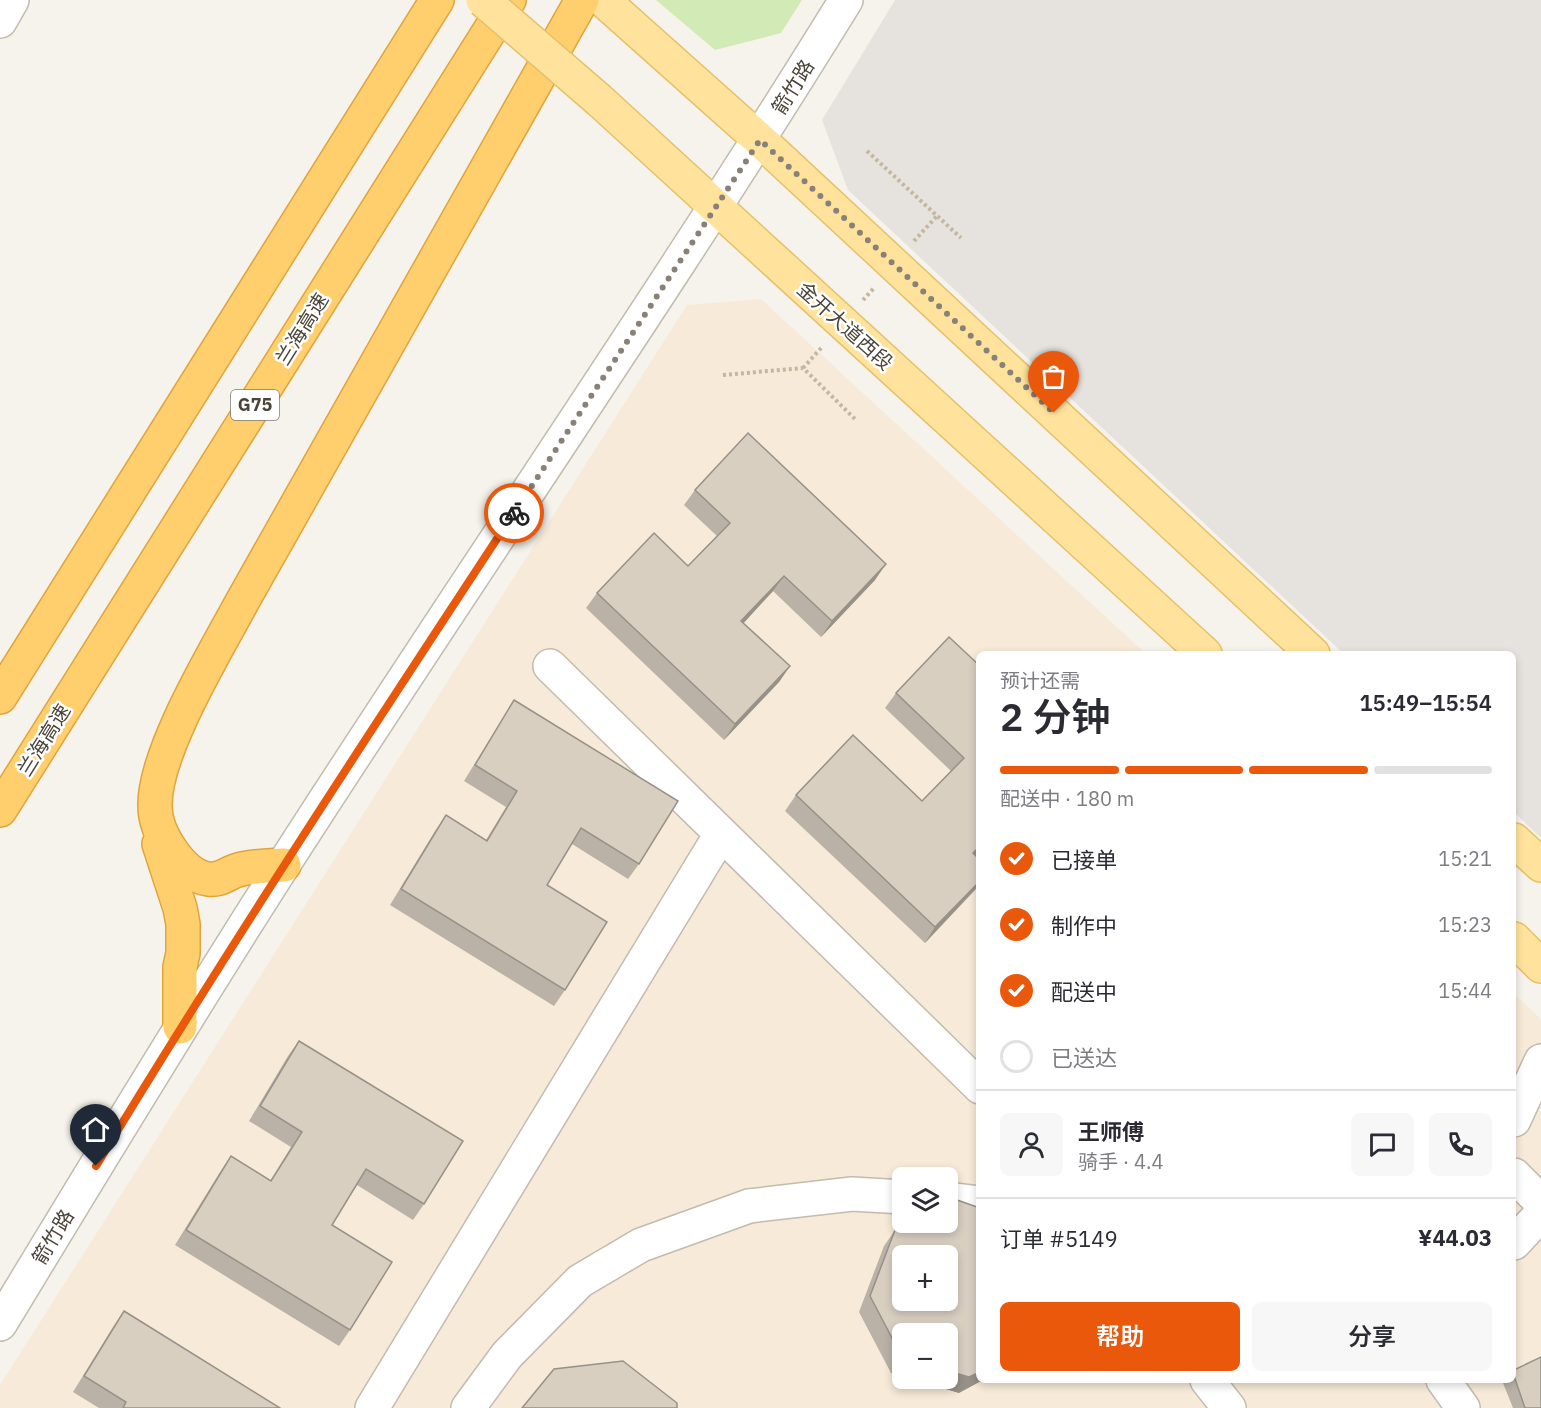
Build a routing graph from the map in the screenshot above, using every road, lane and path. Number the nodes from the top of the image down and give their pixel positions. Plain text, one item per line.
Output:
1 (12, 0) edge
2 (437, 0) edge
3 (483, 0) edge
4 (509, 0) edge
5 (582, 0) edge
6 (603, 0) edge
7 (846, 0) edge
8 (0, 21) edge
9 (760, 140) junction
10 (867, 151) dead end
11 (715, 207) junction
12 (937, 216) junction
13 (962, 238) dead end
14 (914, 243) dead end
15 (874, 288) dead end
16 (858, 306) dead end
17 (827, 341) dead end
18 (803, 368) junction
19 (723, 375) dead end
20 (856, 420) dead end
21 (1202, 651) edge
22 (1310, 651) edge
23 (550, 666) dead end
24 (0, 698) edge
25 (155, 807) junction
26 (0, 810) edge
27 (721, 834) junction
28 (1516, 842) edge
29 (284, 865) junction
30 (1541, 866) edge
31 (1516, 941) edge
32 (1541, 966) edge
33 (180, 1028) junction
34 (1541, 1061) edge
35 (976, 1083) edge
36 (1516, 1116) edge
37 (1516, 1177) edge
38 (892, 1196) edge
39 (958, 1200) edge
40 (976, 1202) edge
41 (1541, 1202) edge
42 (1541, 1214) edge
43 (1516, 1241) edge
44 (0, 1324) edge
45 (1209, 1383) edge
46 (1445, 1383) edge
47 (372, 1408) edge
48 (468, 1408) edge
49 (1229, 1408) edge
50 (1463, 1408) edge

1 - 8 street
2 - 24 highway
3 - 11 main road, 金开大道西段, bridge
4 - 26 highway, 兰海高速 / G75
5 - 25 highway
6 - 9 main road
7 - 9 street, 箭竹路
9 - 11 street, 箭竹路
9 - 22 main road
10 - 12 path
11 - 21 main road, 金开大道西段
11 - 29 street, 箭竹路
12 - 13 path
12 - 14 path
15 - 16 path
17 - 18 path
18 - 19 path
18 - 20 path
23 - 27 street
25 - 29 highway
25 - 33 highway
27 - 35 street
27 - 47 street
28 - 30 main road
29 - 33 street, 箭竹路
31 - 32 main road
33 - 44 street, 箭竹路
34 - 36 street
37 - 41 street
38 - 48 street
39 - 40 street
42 - 43 street
45 - 49 street
46 - 50 street

